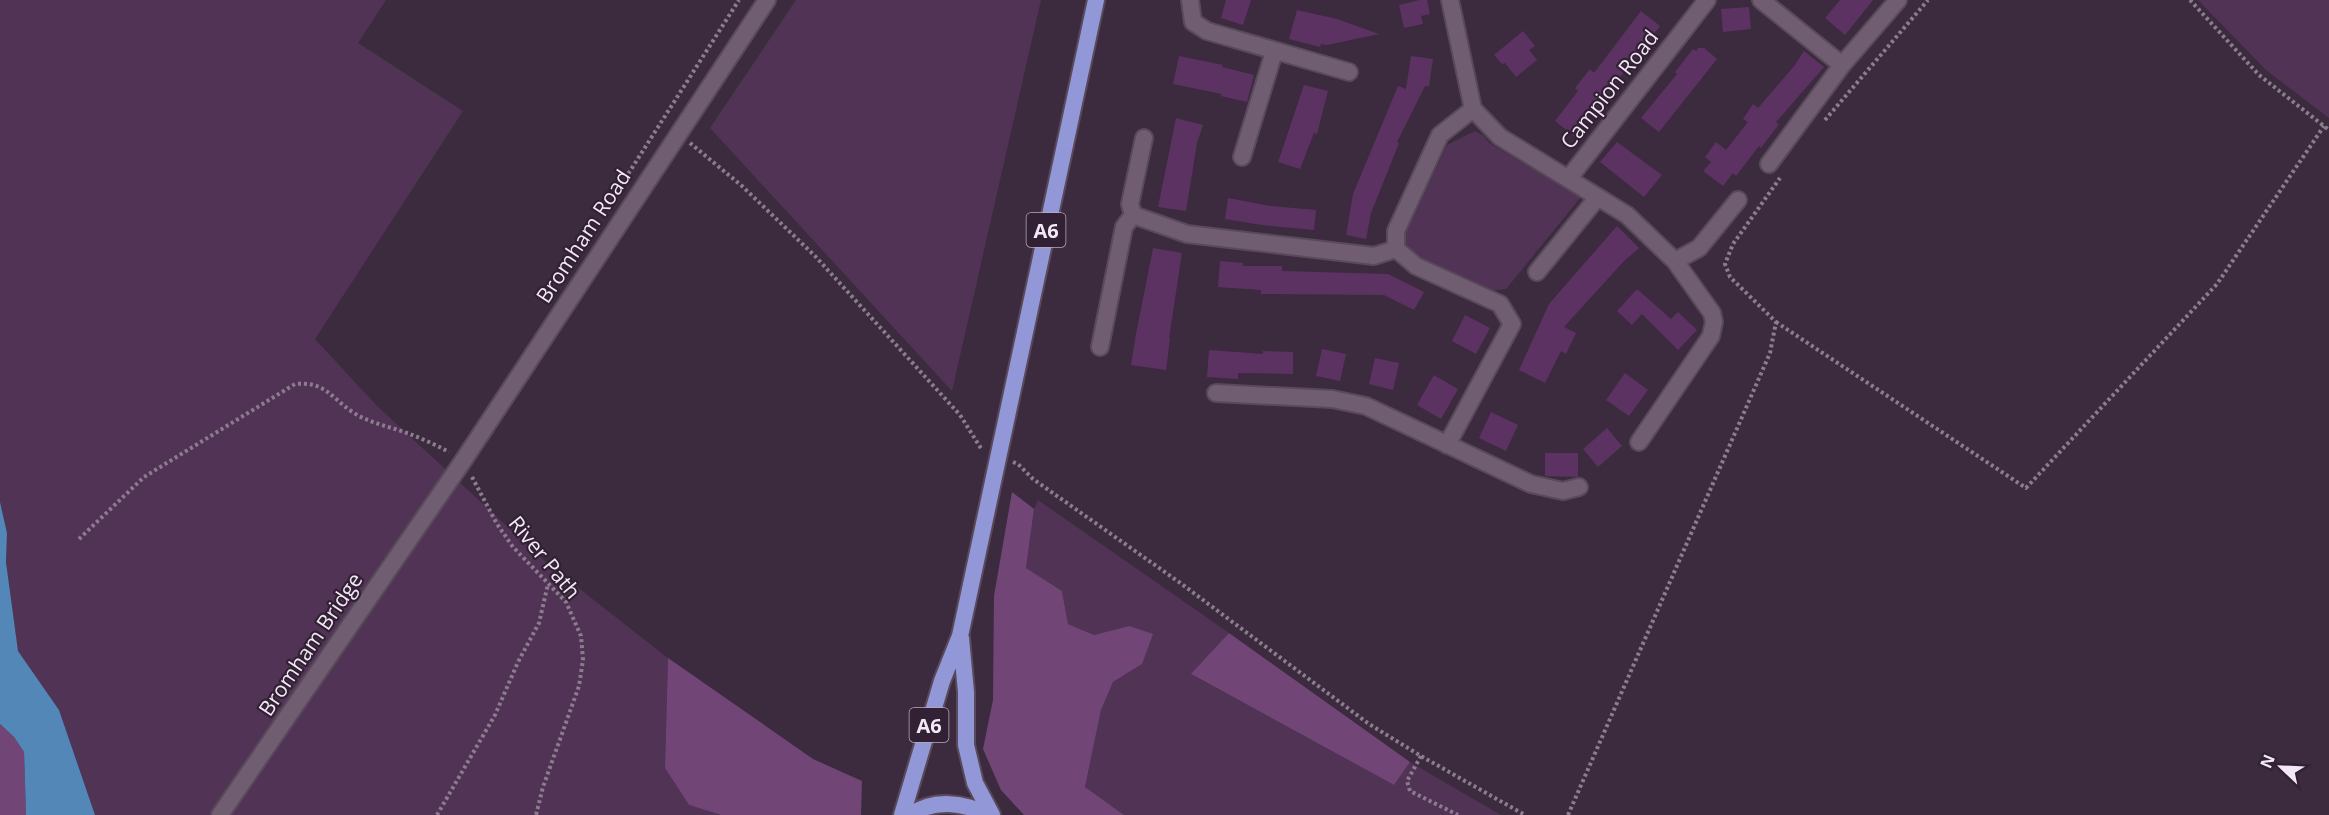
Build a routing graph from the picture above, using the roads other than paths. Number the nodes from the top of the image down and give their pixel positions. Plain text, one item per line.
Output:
1 (767, 0) edge
2 (1096, 0) edge
3 (1190, 0) edge
4 (1450, 0) edge
5 (1707, 0) edge
6 (1761, 0) edge
7 (1898, 0) edge
8 (1275, 52) junction
9 (1842, 65) junction
10 (1349, 72) dead end
11 (1473, 109) junction
12 (1144, 138) dead end
13 (1242, 157) dead end
14 (1777, 168) road end
15 (1569, 178) junction
16 (1597, 198) junction
17 (1737, 200) dead end
18 (1134, 216) junction
19 (1396, 249) junction
20 (1675, 261) junction
21 (1537, 272) dead end
22 (1100, 347) dead end
23 (1216, 393) dead end
24 (1639, 442) dead end
25 (1447, 445) junction
26 (1579, 487) dead end
27 (437, 497) joint
28 (960, 636) junction
29 (220, 815) edge
30 (902, 815) edge
31 (911, 815) edge
32 (990, 815) edge

1 - 27 street, Bromham Road
2 - 28 highway, A6
3 - 8 street
4 - 11 street
5 - 15 street, Campion Road
6 - 9 street
7 - 9 street
8 - 10 street
8 - 13 street
9 - 14 street
11 - 15 street
11 - 19 street
12 - 18 street
15 - 16 street
16 - 20 street
16 - 21 street
17 - 20 street
18 - 19 street
18 - 22 street
19 - 25 street
20 - 24 street
23 - 25 street
25 - 26 street
27 - 29 street, Bromham Bridge
28 - 30 highway, A6
28 - 32 highway, A6
31 - 32 highway

